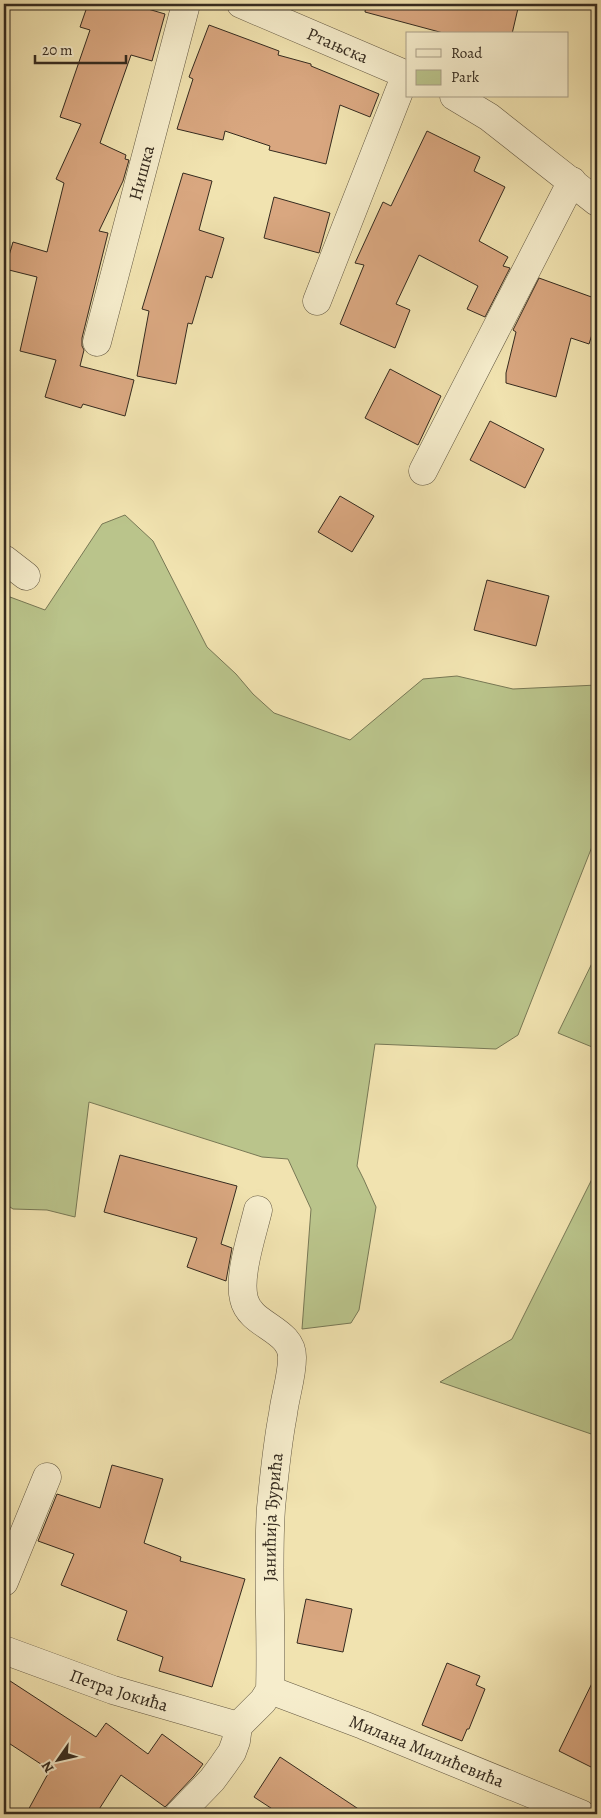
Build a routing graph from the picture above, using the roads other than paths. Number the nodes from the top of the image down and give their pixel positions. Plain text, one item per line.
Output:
1 (186, 4) edge
2 (242, 4) edge
3 (406, 74) edge
4 (406, 77) edge
5 (457, 98) edge
6 (572, 182) junction
7 (597, 202) edge
8 (317, 301) dead end
9 (97, 342) dead end
10 (423, 470) dead end
11 (4, 559) edge
12 (26, 576) dead end
13 (258, 1210) dead end
14 (47, 1477) dead end
15 (4, 1582) edge
16 (4, 1650) edge
17 (270, 1690) junction
18 (238, 1726) junction
19 (179, 1814) edge
20 (581, 1814) edge

1 - 9 street, Нишка
2 - 3 street, Ртањска
4 - 8 street
5 - 6 street
6 - 7 street
6 - 10 street
11 - 12 street
13 - 17 street, Јанићија Ђурића
14 - 15 street
16 - 18 street, Петра Јокића
17 - 18 street
17 - 20 street, Милана Милићевића
18 - 19 street

